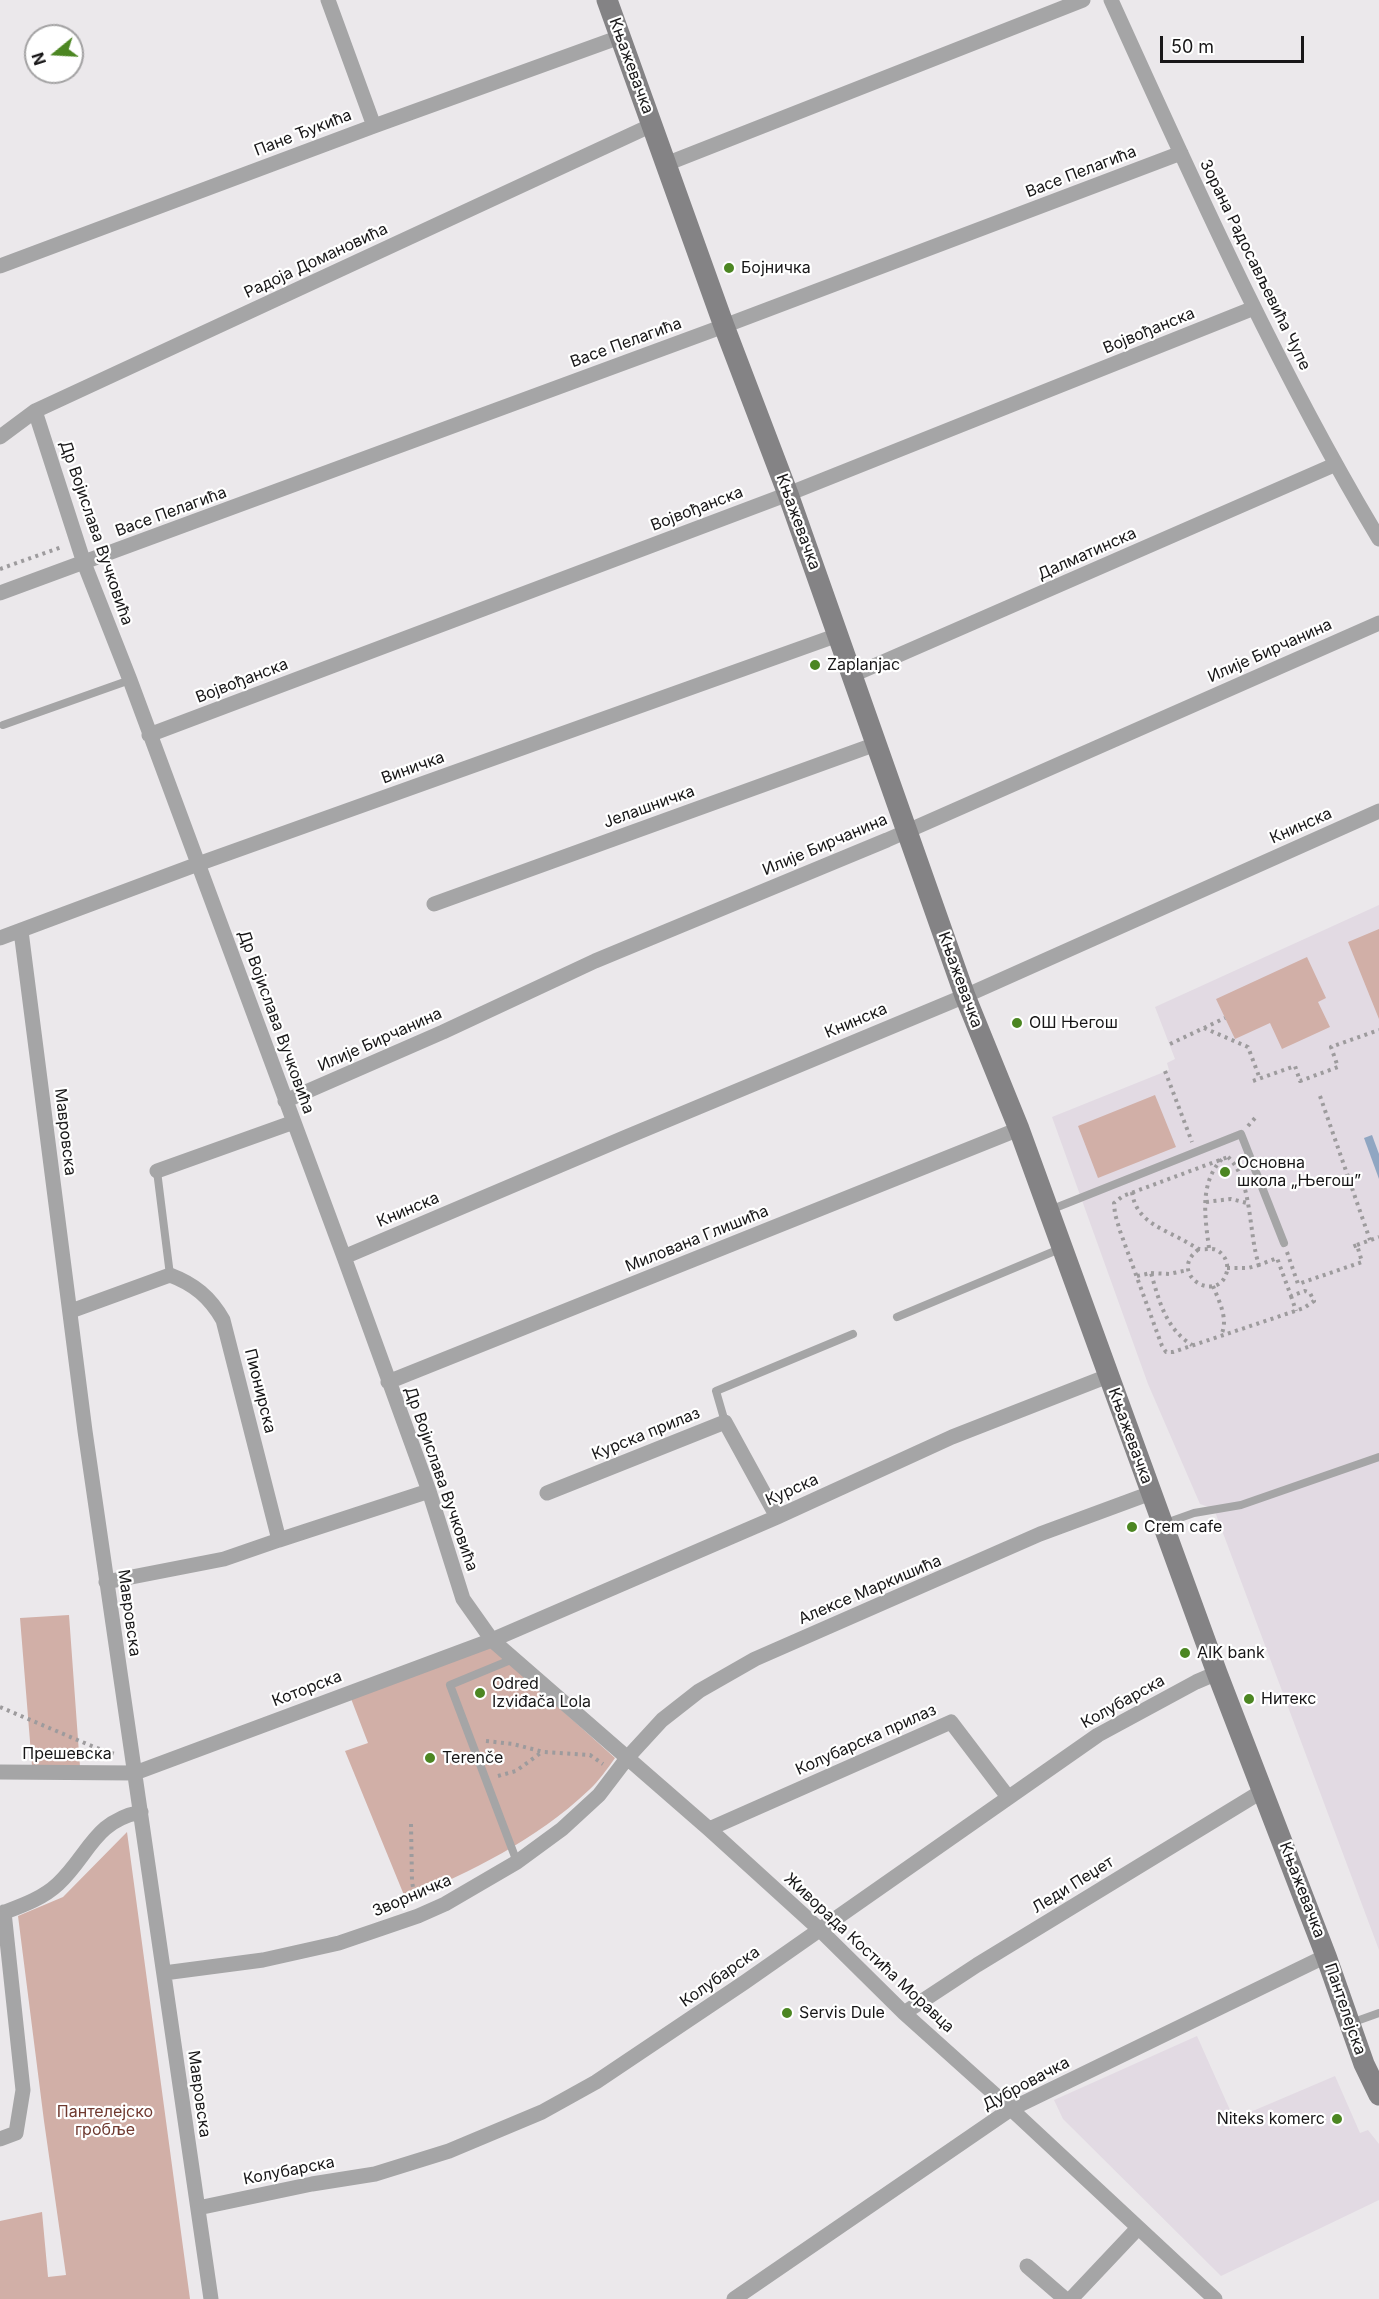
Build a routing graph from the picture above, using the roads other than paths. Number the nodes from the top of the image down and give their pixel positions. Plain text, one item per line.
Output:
1 (328, 0) edge
2 (1083, 0) edge
3 (1111, 0) edge
4 (611, 1) edge
5 (620, 37) junction
6 (652, 125) junction
7 (374, 126) junction
8 (1181, 153) junction
9 (666, 164) junction
10 (0, 266) edge
11 (1254, 308) junction
12 (724, 326) junction
13 (35, 411) junction
14 (0, 437) edge
15 (1335, 465) junction
16 (788, 494) junction
17 (1379, 539) edge
18 (84, 563) junction
19 (0, 593) edge
20 (1379, 623) edge
21 (838, 635) junction
22 (853, 675) junction
23 (130, 680) junction
24 (3, 725) dead end
25 (149, 735) junction
26 (876, 744) junction
27 (1379, 811) edge
28 (906, 831) junction
29 (198, 864) junction
30 (434, 904) dead end
31 (21, 931) junction
32 (0, 938) edge
33 (964, 996) junction
34 (285, 1101) junction
35 (294, 1122) junction
36 (1019, 1129) junction
37 (157, 1171) joint
38 (1049, 1211) junction
39 (1284, 1243) road end
40 (1063, 1248) junction
41 (344, 1257) junction
42 (170, 1275) junction
43 (70, 1311) junction
44 (897, 1317) dead end
45 (853, 1334) dead end
46 (1108, 1376) junction
47 (388, 1382) junction
48 (725, 1422) junction
49 (1379, 1457) edge
50 (429, 1491) junction
51 (547, 1493) dead end
52 (1151, 1493) junction
53 (777, 1517) junction
54 (1162, 1524) junction
55 (279, 1540) junction
56 (106, 1582) junction
57 (492, 1640) junction
58 (514, 1658) junction
59 (1217, 1673) junction
60 (628, 1757) junction
61 (134, 1766) junction
62 (0, 1772) edge
63 (1264, 1790) junction
64 (1008, 1797) junction
65 (141, 1812) junction
66 (709, 1829) junction
67 (517, 1862) junction
68 (2, 1913) edge
69 (819, 1929) junction
70 (1326, 1956) junction
71 (164, 1973) junction
72 (904, 2013) junction
73 (1379, 2013) edge
74 (1349, 2024) junction
75 (1379, 2095) edge
76 (1011, 2109) junction
77 (0, 2139) edge
78 (198, 2208) junction
79 (1138, 2228) junction
80 (1027, 2266) dead end
81 (737, 2298) edge
82 (211, 2299) edge
83 (1065, 2299) edge
84 (1071, 2299) edge
85 (1215, 2299) edge

1 - 7 street
2 - 9 street
3 - 8 street, Зорана Радосављевића Чупе
4 - 5 main road, Књажевачка
5 - 6 main road, Књажевачка
5 - 7 street, Пане Ђукића
6 - 9 main road, Књажевачка
6 - 13 street, Радоја Домановића
7 - 10 street, Пане Ђукића
8 - 11 street, Зорана Радосављевића Чупе
8 - 12 street, Васе Пелагића
9 - 12 main road, Књажевачка
11 - 15 street, Зорана Радосављевића Чупе
11 - 16 street, Војвођанска
12 - 16 main road, Књажевачка
12 - 18 street, Васе Пелагића
13 - 14 street, Радоја Домановића
13 - 18 street, Др Војислава Вучковића
15 - 17 street, Зорана Радосављевића Чупе
15 - 22 street, Далматинска
16 - 21 main road, Књажевачка
16 - 25 street, Војвођанска
18 - 19 street, Васе Пелагића
18 - 23 street, Др Војислава Вучковића
20 - 28 street, Илије Бирчанина
21 - 22 main road, Књажевачка
21 - 29 street, Виничка
22 - 26 main road, Књажевачка
23 - 24 lane
23 - 25 street, Др Војислава Вучковића
25 - 29 street, Др Војислава Вучковића
26 - 28 main road, Књажевачка
26 - 30 street, Јелашничка
27 - 33 street, Книнска
28 - 33 main road, Књажевачка
28 - 34 street, Илије Бирчанина
29 - 31 street, Виничка
29 - 34 street, Др Војислава Вучковића
31 - 32 street, Виничка
31 - 43 street, Мавровска
33 - 36 main road, Књажевачка
33 - 41 street, Книнска
34 - 35 street, Др Војислава Вучковића
35 - 37 street
35 - 41 street, Др Војислава Вучковића
36 - 38 main road, Књажевачка
36 - 47 street, Милована Глишића
37 - 42 lane
38 - 39 lane
38 - 40 main road, Књажевачка
40 - 44 lane
40 - 46 main road, Књажевачка
41 - 47 street, Др Војислава Вучковића
42 - 43 street
42 - 55 street, Пионирска
43 - 56 street, Мавровска
45 - 48 lane
46 - 52 main road, Књажевачка
46 - 53 street, Курска
47 - 50 street, Др Војислава Вучковића
48 - 51 street, Курска прилаз
48 - 53 street, Курска прилаз
49 - 54 lane
50 - 55 street
50 - 57 street, Др Војислава Вучковића
52 - 54 main road, Књажевачка
52 - 60 street, Алексе Маркишића
53 - 57 street, Курска
54 - 59 main road, Књажевачка
55 - 56 street
56 - 61 street, Мавровска
57 - 58 street, Живорада Костића Моравца
57 - 61 street, Которска
58 - 60 street, Живорада Костића Моравца
58 - 67 lane
59 - 63 main road, Књажевачка
59 - 64 street, Колубарска
60 - 66 street, Живорада Костића Моравца
60 - 67 street, Зворничка
61 - 62 street, Прешевска
61 - 65 street, Мавровска
63 - 70 main road, Књажевачка
63 - 72 street, Леди Пеџет
64 - 66 street, Колубарска прилаз
64 - 69 street, Колубарска
65 - 68 street
65 - 71 street, Мавровска
66 - 69 street, Живорада Костића Моравца
67 - 71 street, Зворничка
68 - 77 street
69 - 72 street, Живорада Костића Моравца
69 - 78 street, Колубарска
70 - 74 main road, Пантелејска
70 - 76 street, Дубровачка
71 - 78 street, Мавровска
72 - 76 street, Живорада Костића Моравца
73 - 74 lane
74 - 75 main road, Пантелејска
76 - 79 street, Живорада Костића Моравца
76 - 81 street, Дубровачка
78 - 82 street, Мавровска
79 - 84 street
79 - 85 street, Живорада Костића Моравца
80 - 83 street

